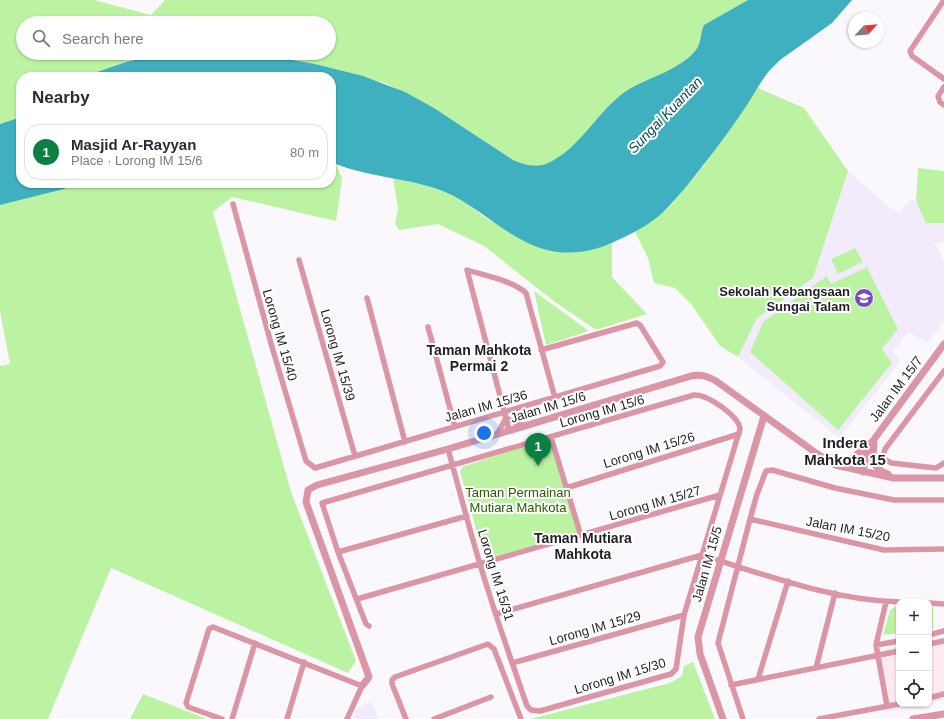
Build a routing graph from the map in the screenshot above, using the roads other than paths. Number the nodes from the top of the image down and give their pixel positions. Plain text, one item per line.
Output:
1 (944, 0) edge
2 (944, 79) edge
3 (944, 87) edge
4 (944, 105) edge
5 (232, 204) dead end
6 (300, 260) dead end
7 (366, 298) dead end
8 (428, 328) dead end
9 (944, 344) edge
10 (541, 350) junction
11 (944, 371) edge
12 (555, 398) junction
13 (505, 415) junction
14 (764, 416) junction
15 (740, 425) joint
16 (526, 426) junction
17 (455, 427) junction
18 (510, 430) junction
19 (497, 434) junction
20 (739, 434) junction
21 (550, 438) junction
22 (874, 438) junction
23 (405, 442) junction
24 (448, 449) junction
25 (816, 453) junction
26 (356, 456) junction
27 (944, 463) edge
28 (453, 466) junction
29 (315, 468) joint
30 (863, 472) junction
31 (904, 478) junction
32 (944, 478) edge
33 (566, 488) junction
34 (720, 495) junction
35 (944, 500) edge
36 (467, 516) junction
37 (750, 519) junction
38 (581, 536) junction
39 (944, 549) edge
40 (338, 552) junction
41 (702, 555) junction
42 (720, 560) junction
43 (480, 564) junction
44 (737, 566) junction
45 (788, 581) junction
46 (836, 593) junction
47 (357, 599) junction
48 (886, 602) junction
49 (896, 602) edge
50 (932, 603) edge
51 (944, 604) edge
52 (496, 614) junction
53 (684, 615) junction
54 (369, 626) dead end
55 (944, 631) edge
56 (932, 634) edge
57 (944, 641) edge
58 (896, 642) edge
59 (255, 643) junction
60 (932, 643) edge
61 (876, 645) junction
62 (896, 652) edge
63 (878, 655) junction
64 (304, 662) junction
65 (512, 663) junction
66 (816, 668) junction
67 (758, 679) junction
68 (731, 685) junction
69 (362, 686) junction
70 (944, 694) edge
71 (491, 697) dead end
72 (932, 697) edge
73 (896, 704) edge
74 (527, 706) joint
75 (887, 706) junction
76 (944, 714) edge
77 (924, 717) junction
78 (222, 719) edge
79 (232, 719) edge
80 (287, 719) edge
81 (347, 719) edge
82 (406, 719) edge
83 (434, 719) edge
84 (521, 719) edge
85 (723, 719) edge
86 (743, 719) edge
87 (819, 719) edge
88 (913, 719) edge
89 (944, 719) edge

1 - 2 street
3 - 4 street
5 - 29 street, Lorong IM 15/40
6 - 26 street, Lorong IM 15/39
7 - 23 street
8 - 17 street
9 - 22 street, Jalan IM 15/7
10 - 12 street
10 - 12 street, Jalan IM 15/36
10 - 13 street
11 - 27 street
12 - 13 street, Jalan IM 15/36
13 - 16 street
13 - 17 street, Jalan IM 15/36
13 - 18 street
13 - 19 street
14 - 16 street, Jalan IM 15/6
14 - 25 street, Jalan IM 15/6
14 - 42 street, Jalan IM 15/5
15 - 20 street, Lorong IM 15/30
15 - 21 street, Lorong IM 15/6
16 - 18 street, Jalan IM 15/6
17 - 23 street, Jalan IM 15/36
18 - 19 street, Jalan IM 15/6
19 - 24 street, Jalan IM 15/6
20 - 33 street, Lorong IM 15/26
20 - 34 street, Lorong IM 15/30
21 - 28 street, Lorong IM 15/6
21 - 33 street
22 - 25 street
22 - 30 street, Jalan IM 15/7
22 - 31 street
23 - 26 street, Jalan IM 15/36
24 - 28 street, Lorong IM 15/31
24 - 69 street, Jalan IM 15/6
25 - 30 street, Jalan IM 15/6
26 - 29 street, Jalan IM 15/36
28 - 36 street, Lorong IM 15/31
28 - 40 street, Lorong IM 15/6
30 - 31 street, Jalan IM 15/6
31 - 32 street, Jalan IM 15/6
33 - 38 street
34 - 38 street, Lorong IM 15/27
34 - 41 street, Lorong IM 15/30
35 - 37 street
36 - 40 street
36 - 43 street, Lorong IM 15/31
37 - 39 street, Jalan IM 15/20
37 - 44 street
38 - 43 street, Lorong IM 15/27
40 - 47 street
41 - 42 street
41 - 52 street
41 - 53 street, Lorong IM 15/30
42 - 44 street
42 - 85 street, Jalan IM 15/5
43 - 47 street, Lorong IM 15/27
43 - 52 street, Lorong IM 15/31
44 - 45 street
44 - 68 street
45 - 46 street
45 - 67 street
46 - 48 street
46 - 66 street
47 - 54 street
48 - 49 street
48 - 61 street
50 - 51 street
52 - 65 street, Lorong IM 15/31
53 - 65 street, Lorong IM 15/29
53 - 74 street, Lorong IM 15/30
55 - 56 street
57 - 60 street
58 - 61 street
59 - 64 street
59 - 78 street
59 - 79 street
61 - 63 street
62 - 63 street
63 - 66 street
63 - 75 street
64 - 69 street
64 - 80 street
65 - 74 street, Lorong IM 15/31
66 - 67 street
67 - 68 street
68 - 86 street
69 - 81 street
70 - 72 street
71 - 83 street
73 - 75 street
75 - 87 street
76 - 77 street
77 - 88 street
77 - 89 street
82 - 84 street

